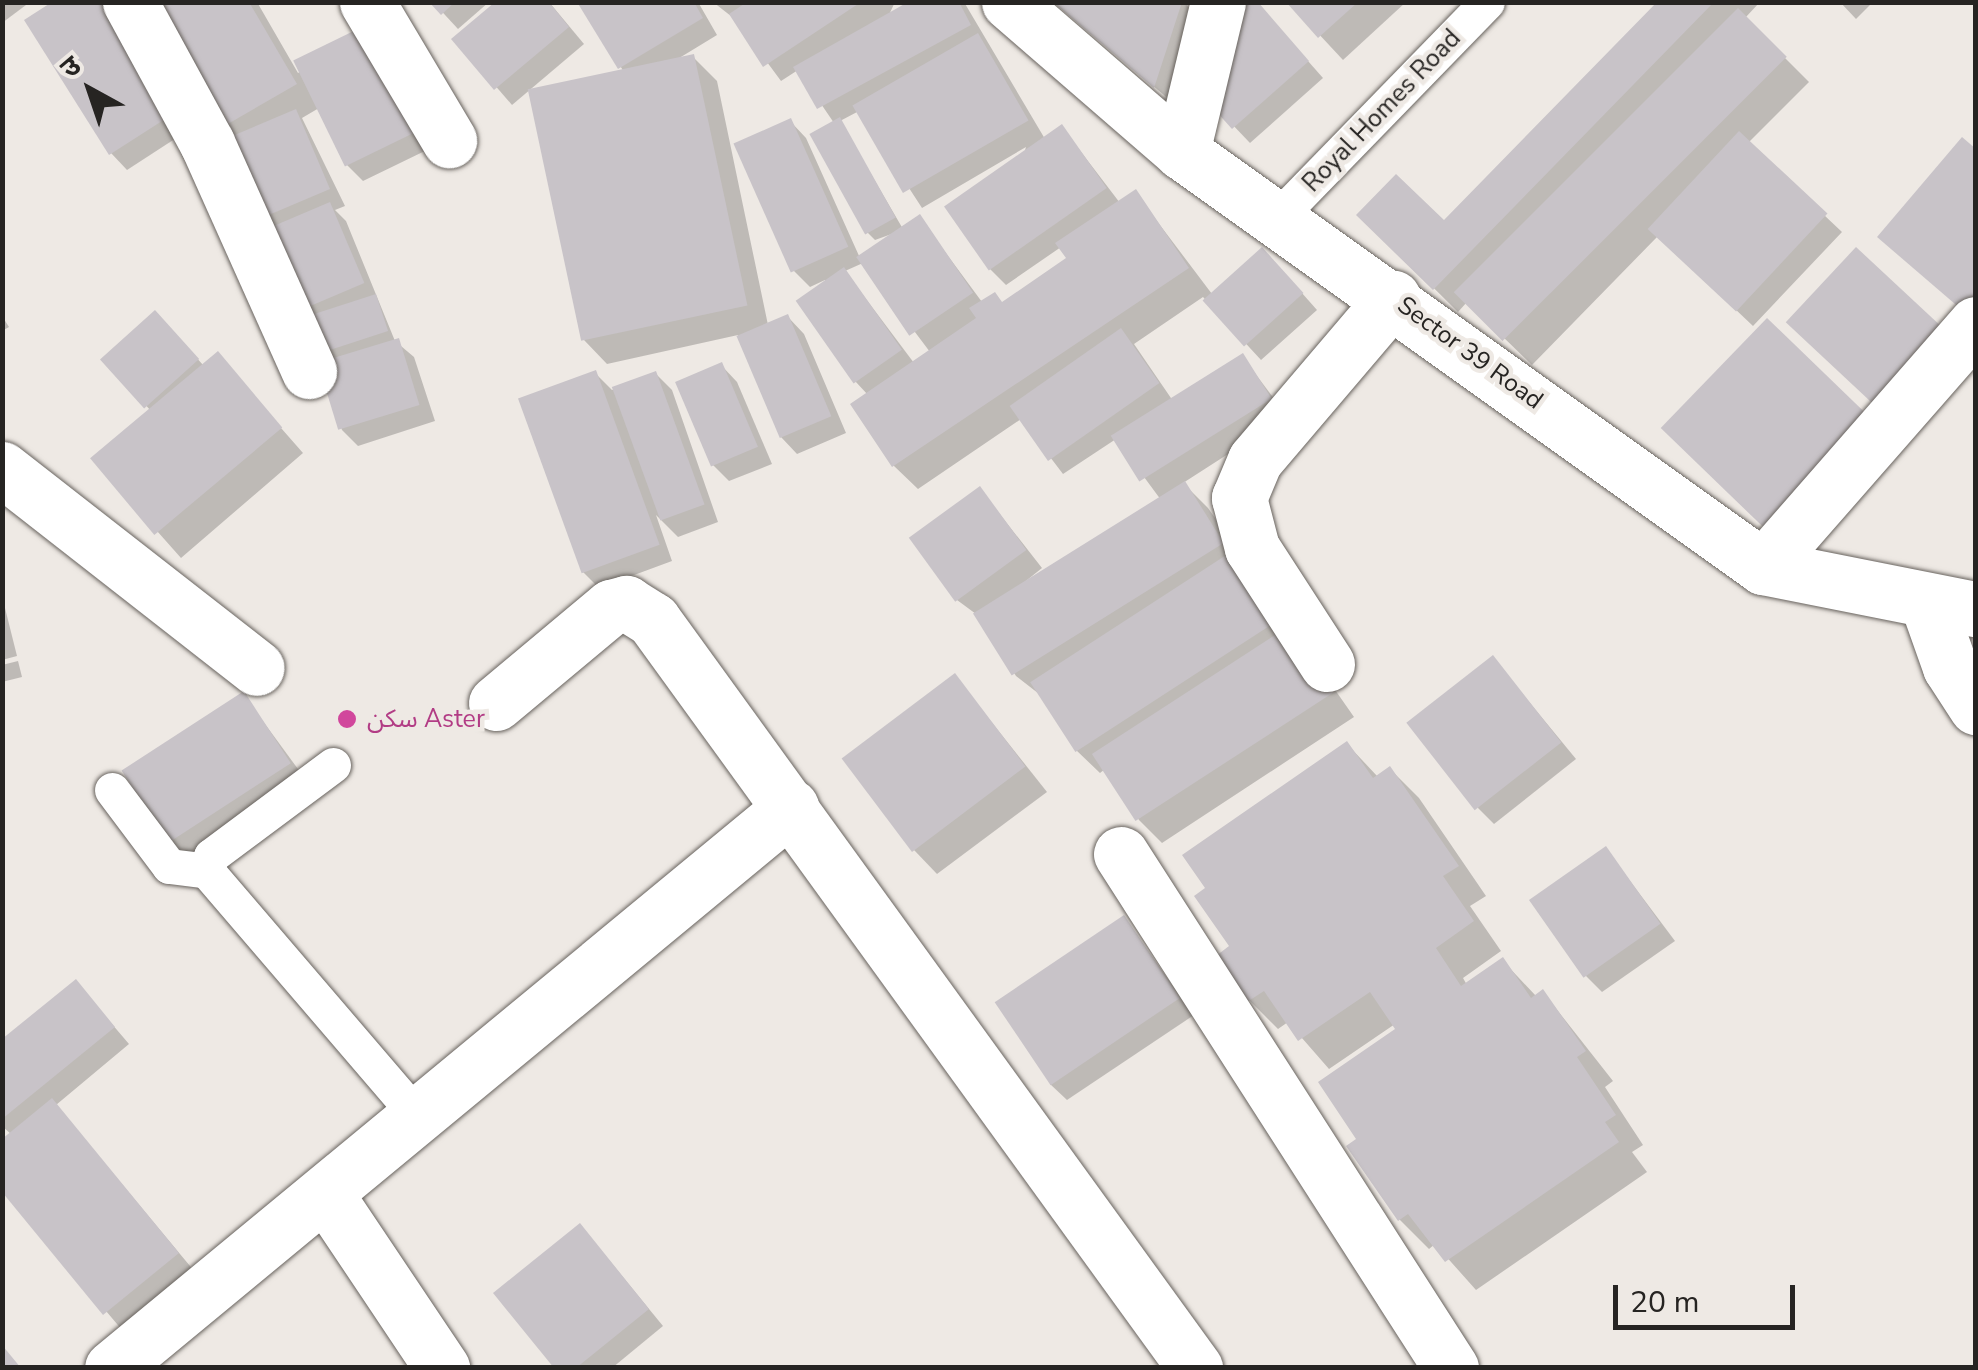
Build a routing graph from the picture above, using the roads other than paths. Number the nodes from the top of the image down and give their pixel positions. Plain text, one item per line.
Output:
1 (130, 2) edge
2 (367, 2) edge
3 (1009, 2) edge
4 (1218, 2) edge
5 (1487, 2) edge
6 (449, 140) dead end
7 (1182, 152) junction
8 (1277, 218) junction
9 (1393, 298) junction
10 (1976, 324) edge
11 (309, 371) dead end
12 (2, 469) edge
13 (1763, 567) junction
14 (1951, 605) edge
15 (1327, 664) dead end
16 (257, 668) dead end
17 (496, 703) dead end
18 (1976, 707) edge
19 (333, 765) dead end
20 (112, 790) dead end
21 (791, 807) junction
22 (1121, 854) dead end
23 (207, 871) junction
24 (416, 1115) junction
25 (324, 1193) junction
26 (112, 1368) edge
27 (442, 1368) edge
28 (1196, 1368) edge
29 (1450, 1368) edge

1 - 11 street
2 - 6 street
3 - 7 street, Sector 39 Road
4 - 7 street
5 - 8 lane, Royal Homes Road
7 - 8 street, Sector 39 Road
8 - 9 street, Sector 39 Road
9 - 13 street, Sector 39 Road
9 - 15 street
10 - 13 street
12 - 16 street
13 - 14 street, Sector 39 Road
14 - 18 street
17 - 21 street
19 - 23 lane
20 - 23 lane
21 - 24 street
21 - 28 street
22 - 29 street
23 - 24 lane
24 - 25 street
25 - 26 street
25 - 27 street

